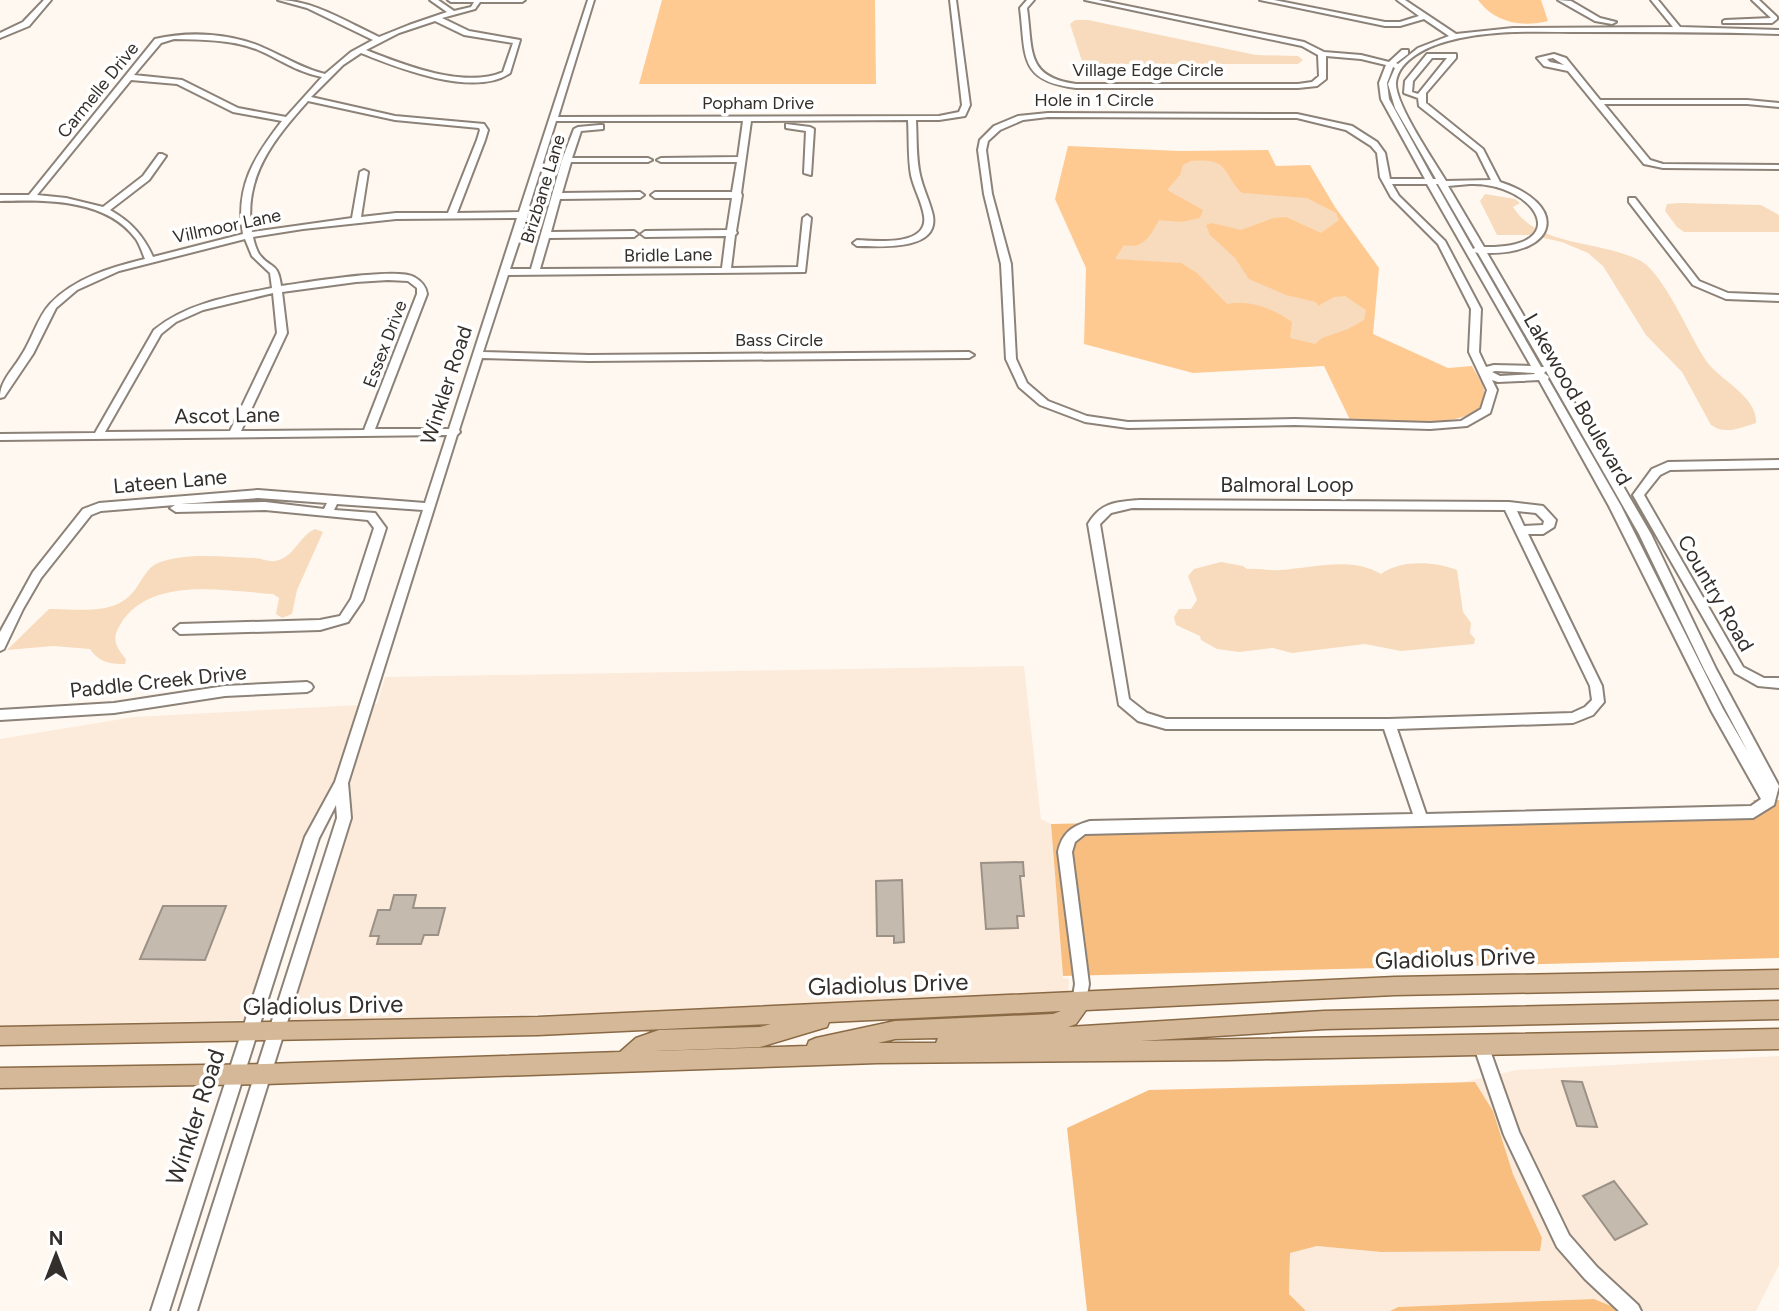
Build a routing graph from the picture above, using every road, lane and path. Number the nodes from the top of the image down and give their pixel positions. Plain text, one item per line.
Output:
1 (48, 0) edge
2 (281, 0) edge
3 (433, 0) edge
4 (451, 0) edge
5 (522, 0) edge
6 (592, 0) edge
7 (953, 0) edge
8 (1031, 0) edge
9 (1088, 0) edge
10 (1263, 0) edge
11 (1300, 0) edge
12 (1400, 0) edge
13 (1560, 0) edge
14 (1654, 0) edge
15 (1755, 0) edge
16 (477, 2) junction
17 (1285, 2) edge
18 (1345, 8) dead end
19 (453, 13) junction
20 (435, 18) junction
21 (1420, 18) junction
22 (1671, 22) junction
23 (1678, 29) junction
24 (1778, 33) edge
25 (0, 36) edge
26 (1455, 37) junction
27 (1446, 39) junction
28 (379, 40) junction
29 (360, 50) junction
30 (1322, 57) junction
31 (1393, 68) junction
32 (1570, 69) dead end
33 (326, 76) junction
34 (128, 78) junction
35 (307, 98) junction
36 (1597, 102) junction
37 (1422, 103) junction
38 (1779, 105) edge
39 (1393, 106) junction
40 (912, 118) junction
41 (554, 119) junction
42 (289, 120) junction
43 (747, 122) junction
44 (481, 127) joint
45 (810, 146) joint
46 (162, 156) dead end
47 (742, 159) junction
48 (566, 160) junction
49 (648, 160) dead end
50 (661, 160) dead end
51 (1779, 167) edge
52 (364, 173) dead end
53 (808, 173) dead end
54 (1439, 181) junction
55 (1386, 182) junction
56 (1497, 184) junction
57 (640, 195) dead end
58 (655, 195) dead end
59 (738, 195) junction
60 (556, 196) junction
61 (0, 198) edge
62 (30, 199) junction
63 (1632, 200) dead end
64 (105, 209) junction
65 (452, 215) junction
66 (524, 215) junction
67 (807, 218) dead end
68 (356, 219) junction
69 (733, 233) junction
70 (634, 234) dead end
71 (645, 234) dead end
72 (250, 235) junction
73 (545, 235) junction
74 (857, 243) dead end
75 (1469, 250) junction
76 (1481, 250) junction
77 (150, 259) junction
78 (726, 270) junction
79 (506, 272) junction
80 (535, 272) junction
81 (278, 290) junction
82 (1779, 298) edge
83 (968, 355) dead end
84 (478, 359) junction
85 (1483, 372) junction
86 (1545, 374) junction
87 (0, 395) edge
88 (455, 432) junction
89 (368, 433) junction
90 (234, 434) junction
91 (98, 436) junction
92 (0, 437) edge
93 (1779, 464) edge
94 (248, 494) junction
95 (334, 500) junction
96 (241, 506) junction
97 (1509, 506) junction
98 (176, 508) dead end
99 (430, 508) junction
100 (327, 513) junction
101 (1520, 530) junction
102 (1630, 534) junction
103 (1645, 534) junction
104 (1659, 534) junction
105 (180, 629) dead end
106 (0, 646) edge
107 (1779, 683) edge
108 (307, 687) dead end
109 (6, 714) edge
110 (1389, 724) junction
111 (341, 783) junction
112 (1769, 801) junction
113 (1421, 819) junction
114 (1779, 979) edge
115 (1080, 1002) junction
116 (1779, 1010) edge
117 (846, 1013) junction
118 (248, 1033) junction
119 (278, 1033) junction
120 (0, 1036) edge
121 (1779, 1039) edge
122 (1481, 1044) junction
123 (877, 1052) junction
124 (779, 1057) junction
125 (623, 1063) junction
126 (234, 1074) junction
127 (265, 1074) junction
128 (0, 1078) edge
129 (160, 1311) edge
130 (188, 1311) edge
131 (1632, 1311) edge

1 - 25 street
2 - 28 street
3 - 19 street
4 - 16 street
5 - 16 street
6 - 41 street, Winkler Road
7 - 40 street, Popham Drive
8 - 30 street, Village Edge Circle
9 - 30 street, Village Edge Circle
10 - 17 street
11 - 18 street
12 - 21 street
13 - 22 street
14 - 22 street
15 - 22 street
16 - 19 street
17 - 21 street
19 - 20 street
20 - 28 street
20 - 29 street
21 - 26 street
21 - 27 street
22 - 23 street
23 - 24 street
23 - 26 street
26 - 27 street
27 - 31 street
28 - 29 street
29 - 33 street
30 - 31 street, Village Edge Circle
31 - 39 street, Lakewood Boulevard
32 - 36 street
33 - 34 street, Carmelle Drive
33 - 35 street
34 - 42 street
34 - 62 street, Carmelle Drive
35 - 42 street
35 - 44 street
36 - 38 street
36 - 51 street
37 - 37 street
37 - 39 street
37 - 56 street
39 - 54 street, Lakewood Boulevard
40 - 43 street, Popham Drive
40 - 74 street
41 - 43 street, Popham Drive
41 - 66 street, Winkler Road
42 - 72 street
43 - 45 street
43 - 47 street
43 - 48 street, Brizbane Lane
44 - 65 street
45 - 53 street
46 - 64 street
47 - 50 street
47 - 59 street
48 - 49 street
48 - 60 street, Brizbane Lane
52 - 68 street
54 - 55 street
54 - 56 street
54 - 75 street, Lakewood Boulevard
54 - 76 street, Lakewood Boulevard
55 - 85 street, Hole in 1 Circle
55 - 85 street, Hole in 1 Circle
56 - 76 street
57 - 60 street
58 - 59 street
59 - 69 street
60 - 73 street, Brizbane Lane
61 - 62 street
62 - 64 street
63 - 82 street
64 - 77 street
65 - 66 street, Villmoor Lane
65 - 68 street, Villmoor Lane
66 - 79 street, Winkler Road
67 - 78 street, Bridle Lane
68 - 72 street, Villmoor Lane
69 - 71 street
69 - 78 street
70 - 73 street
72 - 77 street, Villmoor Lane
72 - 81 street
73 - 80 street, Brizbane Lane
75 - 76 street
75 - 86 street, Lakewood Boulevard
76 - 86 street, Lakewood Boulevard
77 - 87 street, Villmoor Lane
78 - 80 street, Bridle Lane
79 - 80 street, Bridle Lane
79 - 84 street, Winkler Road
81 - 89 street, Essex Drive
81 - 90 street
81 - 91 street
83 - 84 street, Bass Circle
84 - 88 street, Winkler Road
85 - 86 street
86 - 102 street, Lakewood Boulevard
86 - 103 street, Lakewood Boulevard
88 - 89 street, Ascot Lane
88 - 99 street, Winkler Road
89 - 90 street, Ascot Lane
90 - 91 street, Ascot Lane
91 - 92 street, Ascot Lane
93 - 104 street, Country Road
94 - 95 street, Lateen Lane
94 - 96 street
94 - 106 street, Lateen Lane
95 - 99 street, Lateen Lane
95 - 100 street
96 - 98 street
96 - 100 street
97 - 101 street, Balmoral Loop
97 - 101 street
97 - 110 street, Balmoral Loop
99 - 111 street, Winkler Road
100 - 105 street
101 - 110 street, Balmoral Loop
102 - 103 street, Country Road
102 - 112 street, Lakewood Boulevard
103 - 104 street, Country Road
103 - 112 street, Lakewood Boulevard
104 - 107 street, Country Road
108 - 109 street, Paddle Creek Drive
110 - 113 street
111 - 118 street, Winkler Road
111 - 119 street, Winkler Road
112 - 113 street
113 - 115 street
114 - 115 main road, Gladiolus Drive
115 - 117 main road, Gladiolus Drive
115 - 124 main road
116 - 123 main road
117 - 119 main road, Gladiolus Drive
117 - 125 main road
118 - 119 main road, Gladiolus Drive
118 - 120 main road, Gladiolus Drive
118 - 126 street, Winkler Road
119 - 127 street, Winkler Road
121 - 122 main road
122 - 123 main road
122 - 131 street
123 - 124 main road
124 - 125 main road
125 - 127 main road
126 - 127 main road
126 - 128 main road
126 - 129 street, Winkler Road
127 - 130 street, Winkler Road

